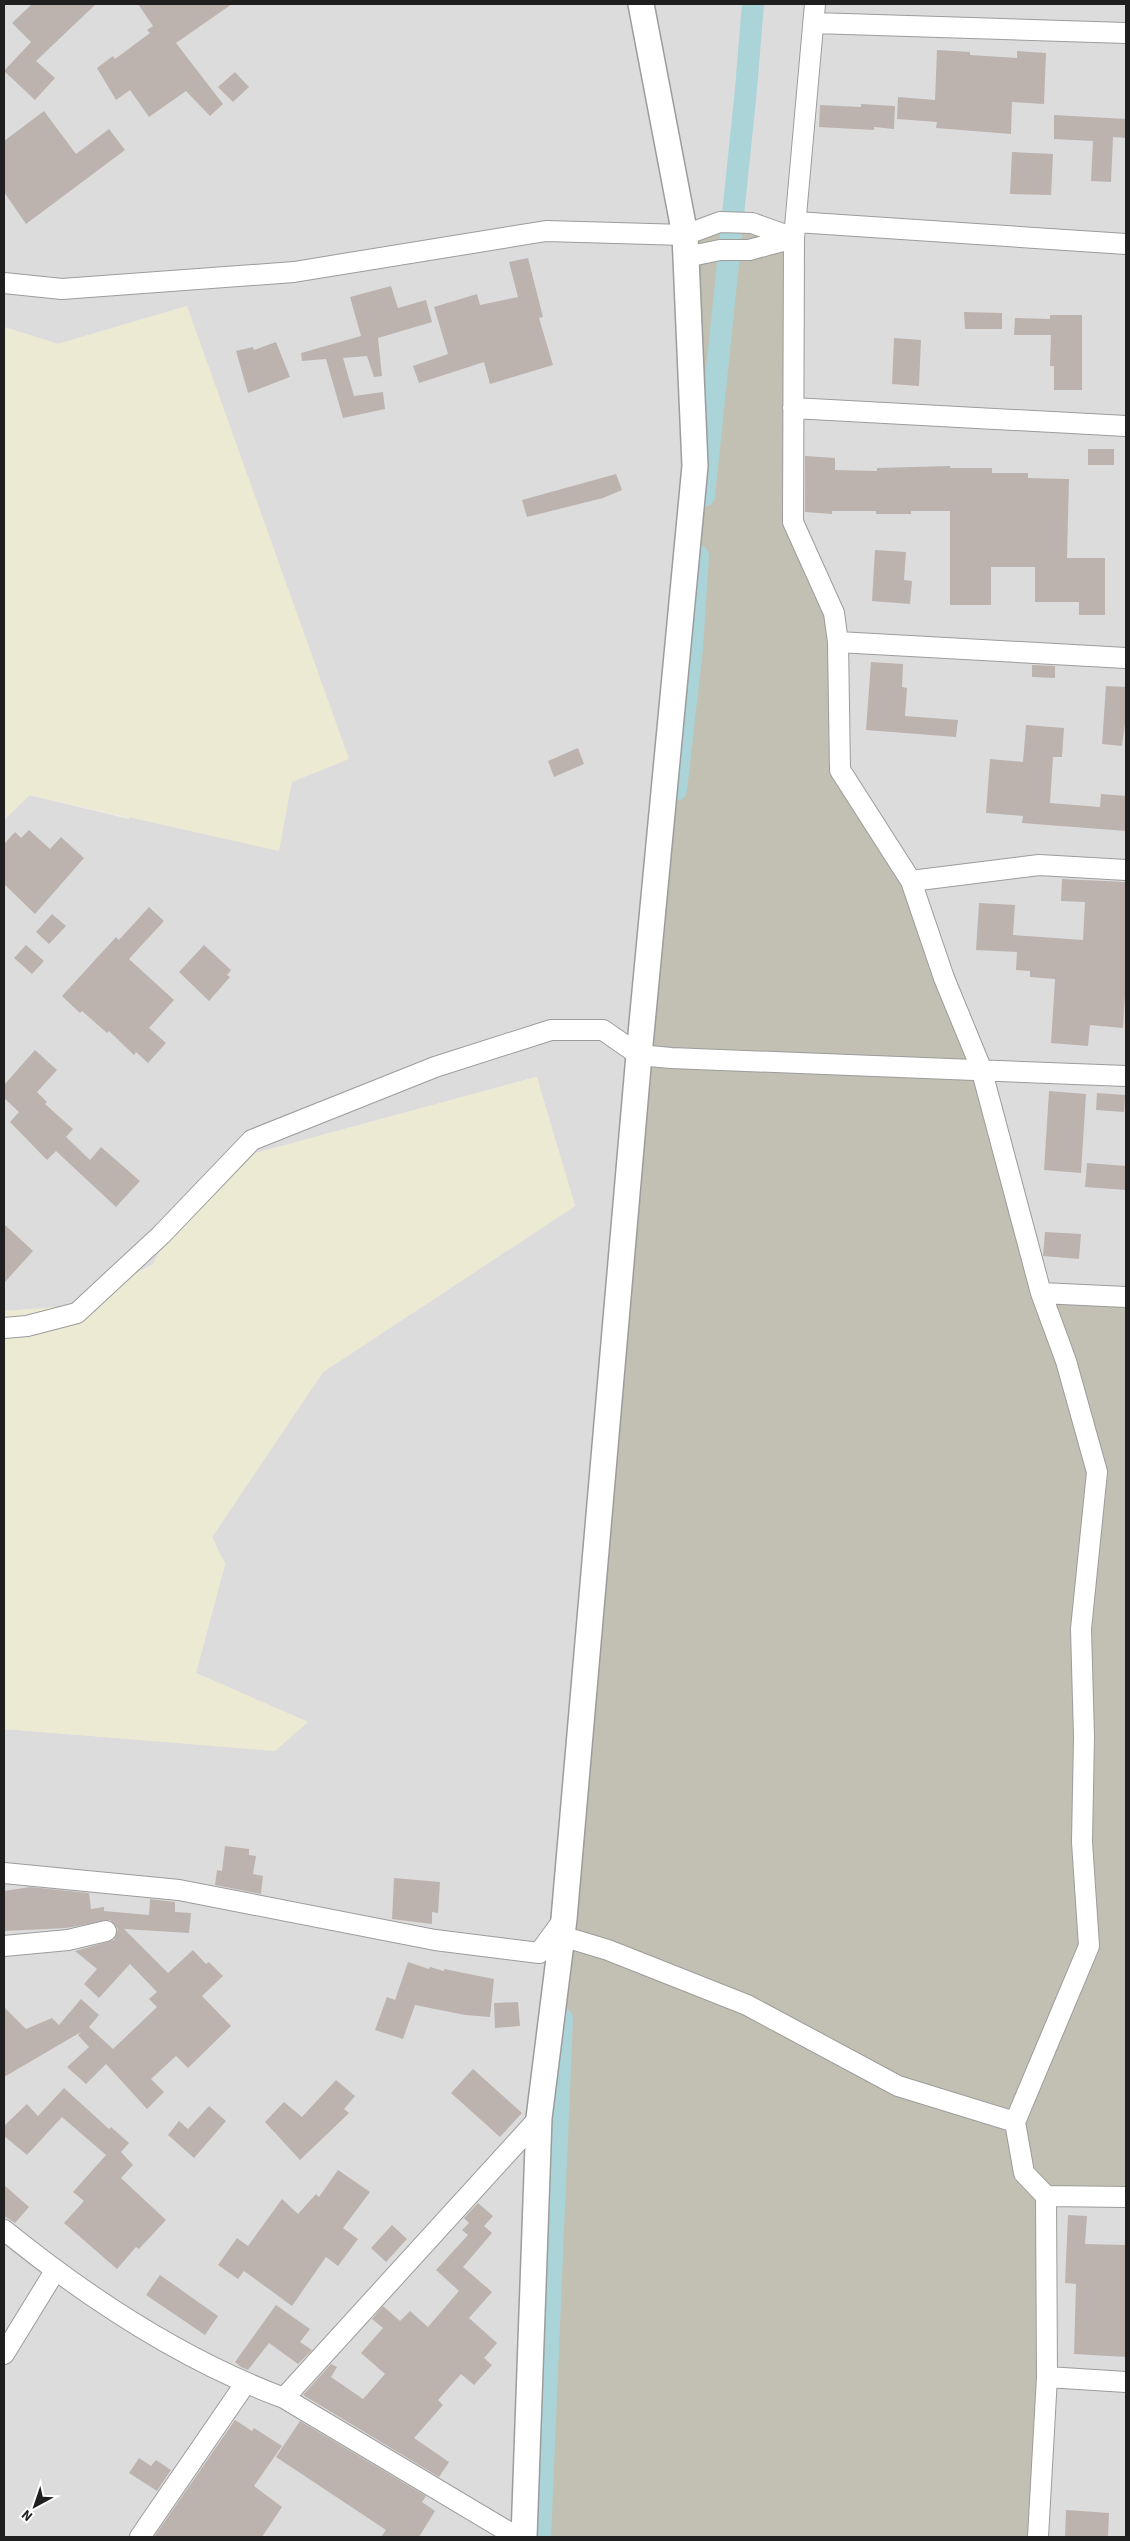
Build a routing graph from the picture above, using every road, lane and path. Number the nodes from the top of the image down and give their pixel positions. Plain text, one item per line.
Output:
1 (641, 4) edge
2 (815, 13) edge
3 (1126, 33) edge
4 (795, 230) junction
5 (1126, 244) edge
6 (685, 246) junction
7 (4, 284) edge
8 (793, 408) junction
9 (1126, 426) edge
10 (838, 642) junction
11 (1126, 658) edge
12 (1126, 870) edge
13 (911, 881) junction
14 (639, 1055) junction
15 (981, 1068) junction
16 (1126, 1076) edge
17 (1041, 1293) junction
18 (1126, 1297) edge
19 (4, 1328) edge
20 (4, 1873) edge
21 (569, 1930) junction
22 (106, 1931) dead end
23 (4, 1946) edge
24 (539, 2118) junction
25 (1015, 2122) junction
26 (1046, 2196) junction
27 (1126, 2197) edge
28 (4, 2230) edge
29 (55, 2271) junction
30 (4, 2354) edge
31 (1047, 2377) junction
32 (1126, 2382) edge
33 (245, 2384) junction
34 (284, 2398) junction
35 (140, 2537) edge
36 (517, 2537) edge
37 (524, 2537) edge
38 (1038, 2537) edge

1 - 6 street
2 - 3 street
2 - 4 street
4 - 5 street
4 - 6 street
4 - 6 street
4 - 8 street
6 - 7 street
6 - 14 street
8 - 9 street
8 - 10 street
10 - 11 street
10 - 13 street
12 - 13 street
13 - 15 street
14 - 15 street
14 - 19 street
14 - 21 street
15 - 16 street
15 - 17 street
17 - 18 street
17 - 25 street
20 - 21 street
21 - 24 street
21 - 25 street
22 - 23 street
24 - 34 street
24 - 37 street
25 - 26 street
26 - 27 street
26 - 31 street
28 - 29 street
29 - 30 street
29 - 33 street
31 - 32 street
31 - 38 street
33 - 34 street
33 - 35 street
34 - 36 street

